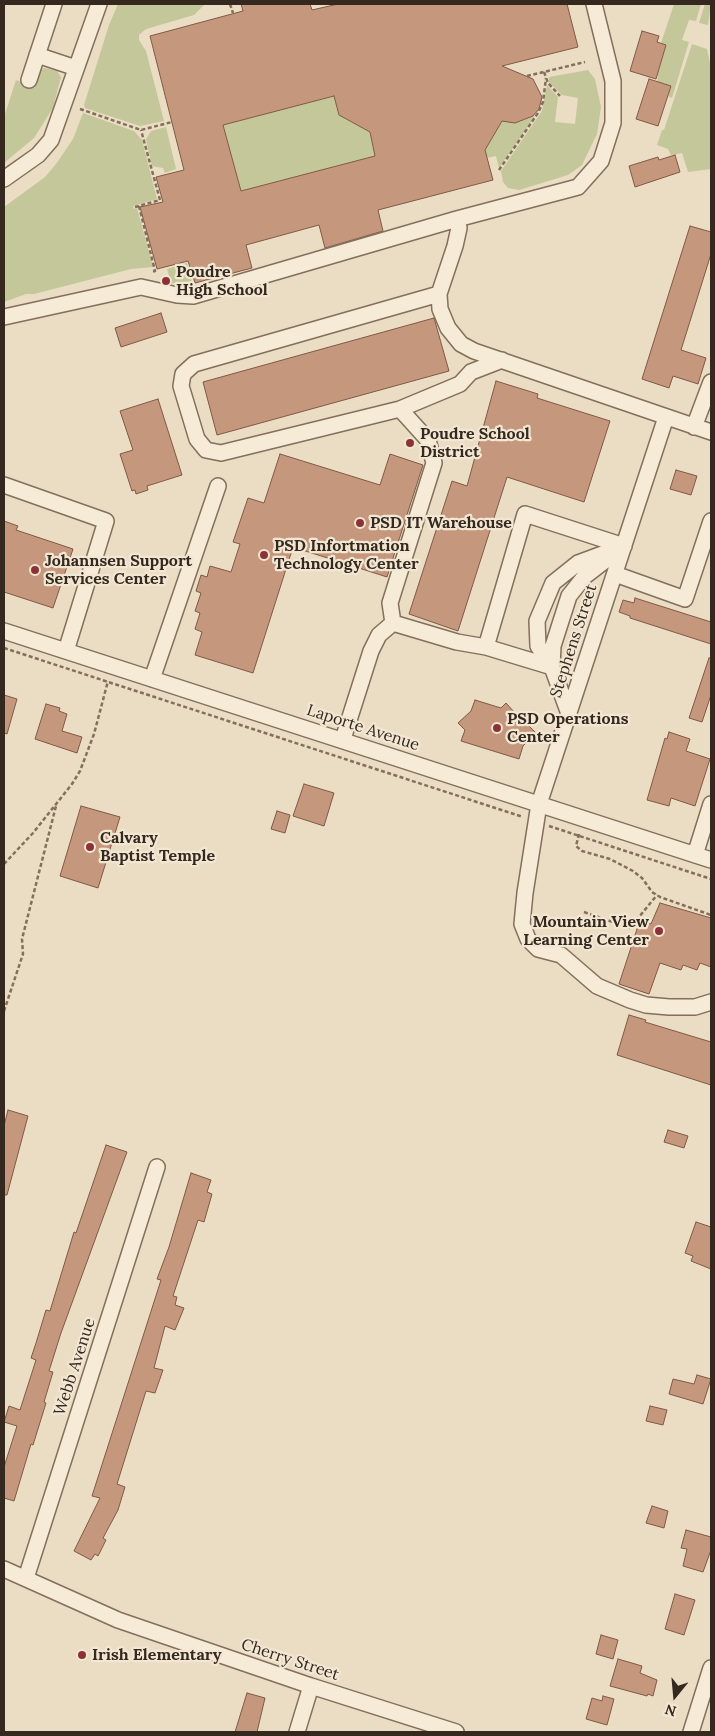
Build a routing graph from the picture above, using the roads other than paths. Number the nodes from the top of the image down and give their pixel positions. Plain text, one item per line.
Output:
1 (54, 4) edge
2 (99, 4) edge
3 (594, 4) edge
4 (37, 55) junction
5 (76, 68) junction
6 (28, 80) dead end
7 (4, 179) edge
8 (457, 219) junction
9 (439, 294) junction
10 (4, 317) edge
11 (502, 360) junction
12 (711, 382) edge
13 (400, 408) junction
14 (666, 417) junction
15 (694, 427) junction
16 (711, 432) edge
17 (4, 486) edge
18 (218, 486) dead end
19 (711, 521) edge
20 (624, 546) junction
21 (615, 574) junction
22 (393, 623) junction
23 (4, 631) edge
24 (486, 647) junction
25 (66, 651) junction
26 (552, 667) junction
27 (152, 679) junction
28 (569, 714) junction
29 (343, 739) junction
30 (539, 804) junction
31 (711, 804) edge
32 (695, 855) junction
33 (711, 860) edge
34 (711, 1002) edge
35 (157, 1167) dead end
36 (4, 1569) edge
37 (26, 1578) junction
38 (711, 1668) edge
39 (311, 1686) junction
40 (297, 1732) edge
41 (456, 1732) edge
42 (691, 1732) edge

1 - 4 street
2 - 5 street
3 - 8 street
4 - 5 street
4 - 6 street
5 - 7 street
8 - 9 street
8 - 10 street
9 - 11 street
9 - 13 street
11 - 13 street
11 - 14 street
12 - 15 street
13 - 22 street
14 - 15 street
14 - 20 street, Stephens Street
15 - 16 street
17 - 25 street
18 - 27 street
19 - 21 street
20 - 21 street, Stephens Street
20 - 24 street
20 - 26 street
20 - 26 street
21 - 28 street, Stephens Street
22 - 24 street
22 - 29 street
23 - 25 street, Laporte Avenue
24 - 26 street
25 - 27 street, Laporte Avenue
26 - 28 street
27 - 29 street, Laporte Avenue
28 - 30 street, Stephens Street
29 - 30 street, Laporte Avenue
30 - 32 street, Laporte Avenue
30 - 34 street, Stephens Street
31 - 32 street
32 - 33 street, Laporte Avenue
35 - 37 street, Webb Avenue
36 - 37 street, Cherry Street
37 - 39 street, Cherry Street
38 - 42 street
39 - 40 street
39 - 41 street, Cherry Street

